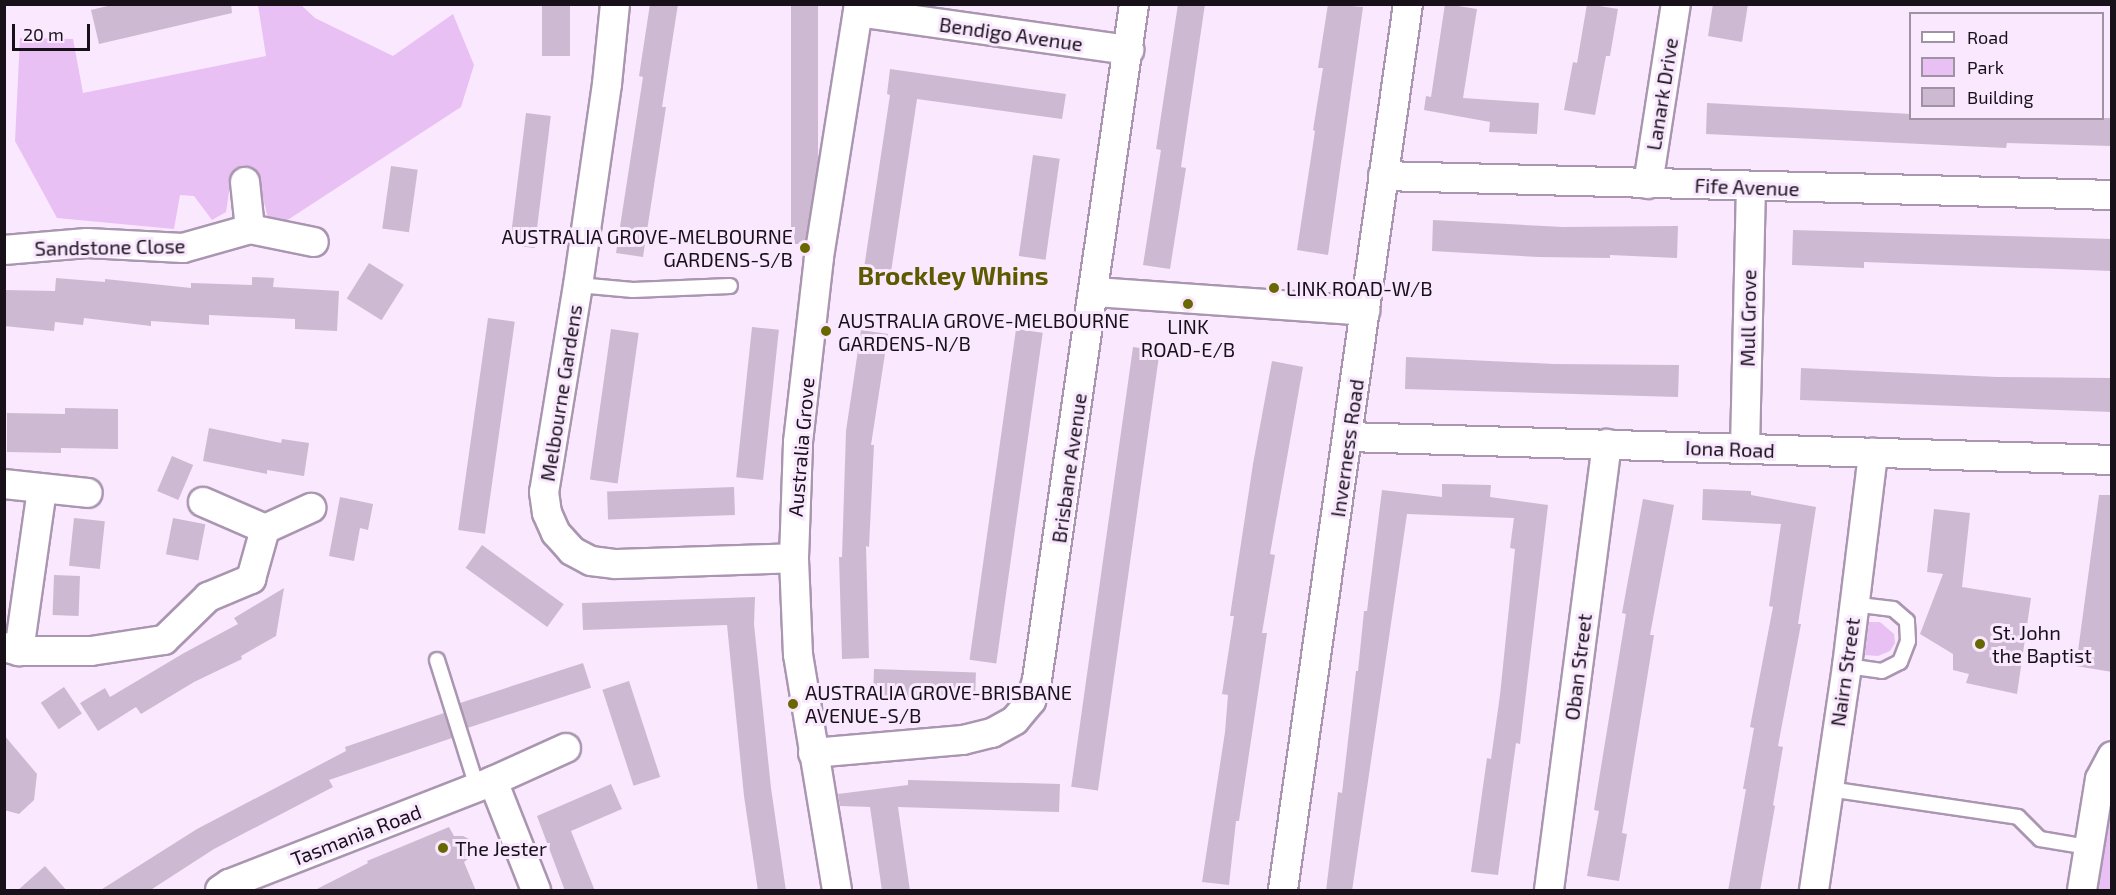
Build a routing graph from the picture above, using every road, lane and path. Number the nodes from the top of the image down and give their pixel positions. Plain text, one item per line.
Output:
1 (615, 4) edge
2 (1134, 4) edge
3 (1408, 4) edge
4 (1676, 4) edge
5 (858, 8) edge
6 (1129, 50) junction
7 (1383, 176) junction
8 (245, 182) dead end
9 (1648, 184) junction
10 (1751, 187) junction
11 (2112, 195) edge
12 (250, 229) junction
13 (314, 242) dead end
14 (4, 250) edge
15 (578, 285) junction
16 (730, 286) dead end
17 (1095, 292) junction
18 (1365, 311) junction
19 (1348, 437) junction
20 (1607, 444) junction
21 (1745, 449) junction
22 (1873, 453) junction
23 (2112, 460) edge
24 (4, 484) edge
25 (42, 489) junction
26 (88, 493) dead end
27 (203, 502) dead end
28 (311, 508) dead end
29 (265, 529) junction
30 (794, 558) junction
31 (1855, 604) junction
32 (12, 649) edge
33 (437, 660) dead end
34 (1847, 666) junction
35 (566, 748) dead end
36 (813, 753) junction
37 (2112, 756) edge
38 (485, 784) junction
39 (1829, 789) junction
40 (2088, 847) junction
41 (220, 891) edge
42 (536, 891) edge
43 (837, 891) edge
44 (1283, 891) edge
45 (1549, 891) edge
46 (1814, 891) edge
47 (2082, 891) edge

1 - 15 street, Melbourne Gardens
2 - 6 street, Brisbane Avenue
3 - 7 street, Inverness Road
4 - 9 street, Lanark Drive
5 - 6 street, Bendigo Avenue
5 - 30 street, Australia Grove
6 - 17 street, Brisbane Avenue
7 - 9 street, Fife Avenue
7 - 18 street, Inverness Road
8 - 12 street
9 - 10 street, Fife Avenue
10 - 11 street, Fife Avenue
10 - 21 street, Mull Grove
12 - 13 street, Sandstone Close
12 - 14 street, Sandstone Close
15 - 16 lane
15 - 30 street, Melbourne Gardens
17 - 18 street
17 - 36 street, Brisbane Avenue
18 - 19 street, Inverness Road
19 - 20 street, Iona Road
19 - 44 street, Inverness Road
20 - 21 street, Iona Road
20 - 45 street, Oban Street
21 - 22 street, Iona Road
22 - 23 street, Iona Road
22 - 31 street, Nairn Street
24 - 25 street
25 - 26 street
25 - 32 street
27 - 29 street
28 - 29 street
29 - 32 street
30 - 36 street, Australia Grove
31 - 34 street, Nairn Street
31 - 34 lane
33 - 38 lane
34 - 39 street, Nairn Street
35 - 38 street, Tasmania Road
36 - 43 street, Australia Grove
37 - 40 street
38 - 41 street, Tasmania Road
38 - 42 street
39 - 40 lane
39 - 46 street, Nairn Street
40 - 47 street

